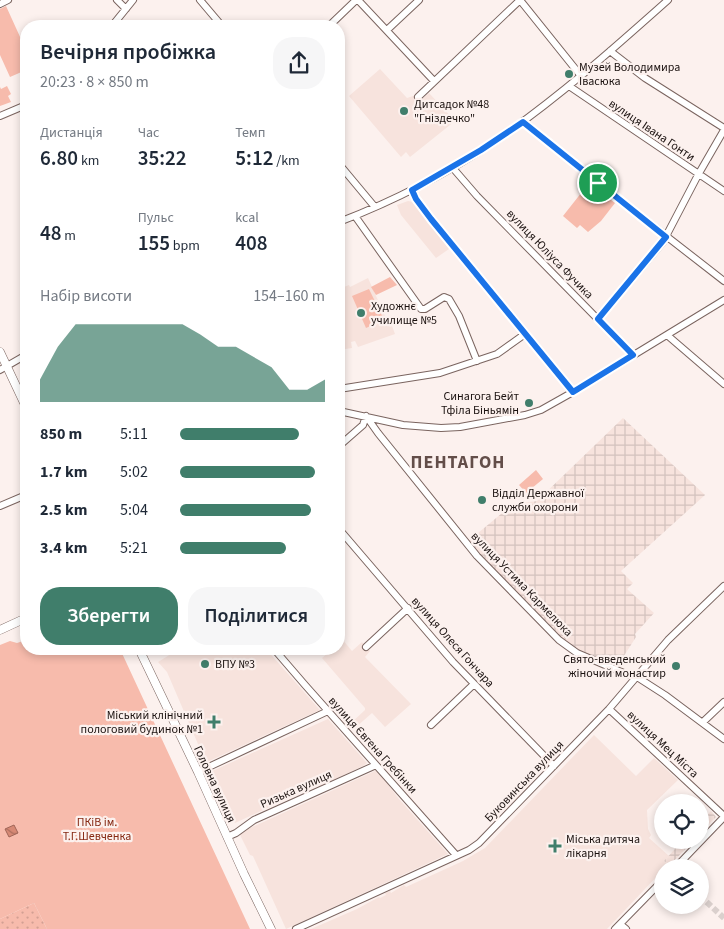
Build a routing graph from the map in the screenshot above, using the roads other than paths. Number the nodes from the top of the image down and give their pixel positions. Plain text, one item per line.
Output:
1 (8, 0) edge
2 (117, 0) edge
3 (134, 0) edge
4 (200, 0) edge
5 (357, 0) edge
6 (419, 0) edge
7 (520, 0) edge
8 (668, 0) edge
9 (0, 4) edge
10 (126, 9) junction
11 (117, 20) edge
12 (217, 20) edge
13 (335, 20) edge
14 (387, 30) junction
15 (610, 52) junction
16 (581, 76) junction
17 (434, 81) junction
18 (569, 86) junction
19 (418, 97) dead end
20 (20, 108) edge
21 (0, 116) edge
22 (523, 122) junction
23 (724, 129) edge
24 (452, 168) junction
25 (345, 171) edge
26 (698, 175) junction
27 (412, 190) junction
28 (724, 191) edge
29 (374, 206) junction
30 (355, 216) junction
31 (345, 220) edge
32 (666, 237) junction
33 (724, 282) edge
34 (724, 300) edge
35 (598, 319) junction
36 (525, 334) junction
37 (667, 335) junction
38 (0, 352) edge
39 (633, 355) junction
40 (20, 358) edge
41 (476, 361) junction
42 (3, 368) edge
43 (724, 384) edge
44 (345, 388) edge
45 (573, 392) junction
46 (20, 397) edge
47 (345, 412) edge
48 (366, 416) junction
49 (345, 441) edge
50 (20, 498) edge
51 (0, 506) edge
52 (345, 536) edge
53 (724, 586) edge
54 (408, 608) junction
55 (20, 621) edge
56 (0, 630) edge
57 (366, 647) dead end
58 (142, 655) edge
59 (279, 655) edge
60 (637, 677) junction
61 (474, 684) junction
62 (724, 702) edge
63 (609, 709) junction
64 (328, 711) junction
65 (703, 722) junction
66 (431, 725) dead end
67 (724, 739) edge
68 (376, 766) junction
69 (554, 766) junction
70 (198, 772) junction
71 (724, 817) edge
72 (227, 837) junction
73 (456, 855) junction
74 (684, 859) edge
75 (654, 889) edge
76 (620, 924) junction
77 (271, 929) edge
78 (296, 929) edge
79 (615, 929) edge
80 (626, 929) edge

1 - 9 street
2 - 10 street
3 - 10 street
4 - 12 street
5 - 13 street
5 - 14 street
6 - 14 street
7 - 16 street
7 - 17 street
8 - 15 street
10 - 11 street
14 - 17 street
15 - 16 street
15 - 23 street
16 - 18 street
17 - 19 street
18 - 22 street
18 - 26 street, вулиця Івана Гонти
20 - 21 street
22 - 24 street
22 - 32 street
23 - 26 street
24 - 27 street
24 - 35 street, вулиця Юліуса Фучика
25 - 29 street
26 - 28 street, вулиця Івана Гонти
26 - 32 street
27 - 29 street
27 - 36 street
29 - 30 street
30 - 31 street
30 - 41 street
32 - 33 street
32 - 35 street
34 - 37 street
35 - 39 street, вулиця Юліуса Фучика
36 - 41 street
36 - 45 street
37 - 39 street
37 - 43 street
38 - 42 main road
39 - 45 street
40 - 42 street
41 - 44 street
42 - 46 main road
45 - 48 street
47 - 48 street
48 - 49 street
48 - 60 street, вулиця Устима Кармелюка
50 - 51 street
52 - 54 street, вулиця Олеся Гончара
53 - 60 street, Буковинська вулиця
54 - 57 street
54 - 61 street, вулиця Олеся Гончара
55 - 56 main road
58 - 70 main road, Головна вулиця
59 - 64 street, вулиця Євгена Гребінки
60 - 63 street, Буковинська вулиця
60 - 65 street, вулиця Устима Кармелюка
61 - 66 street
61 - 69 street, вулиця Олеся Гончара
62 - 65 street
63 - 69 street, Буковинська вулиця
63 - 71 street, вулиця Мец Міста
64 - 68 street, вулиця Євгена Гребінки
64 - 70 street
65 - 67 street, вулиця Устима Кармелюка
68 - 72 street, Ризька вулиця
68 - 73 street, вулиця Євгена Гребінки
69 - 73 street, Буковинська вулиця
70 - 72 main road, Головна вулиця
71 - 74 street
72 - 77 main road, Головна вулиця
73 - 78 street, Буковинська вулиця
75 - 76 street
76 - 79 street
76 - 80 street

